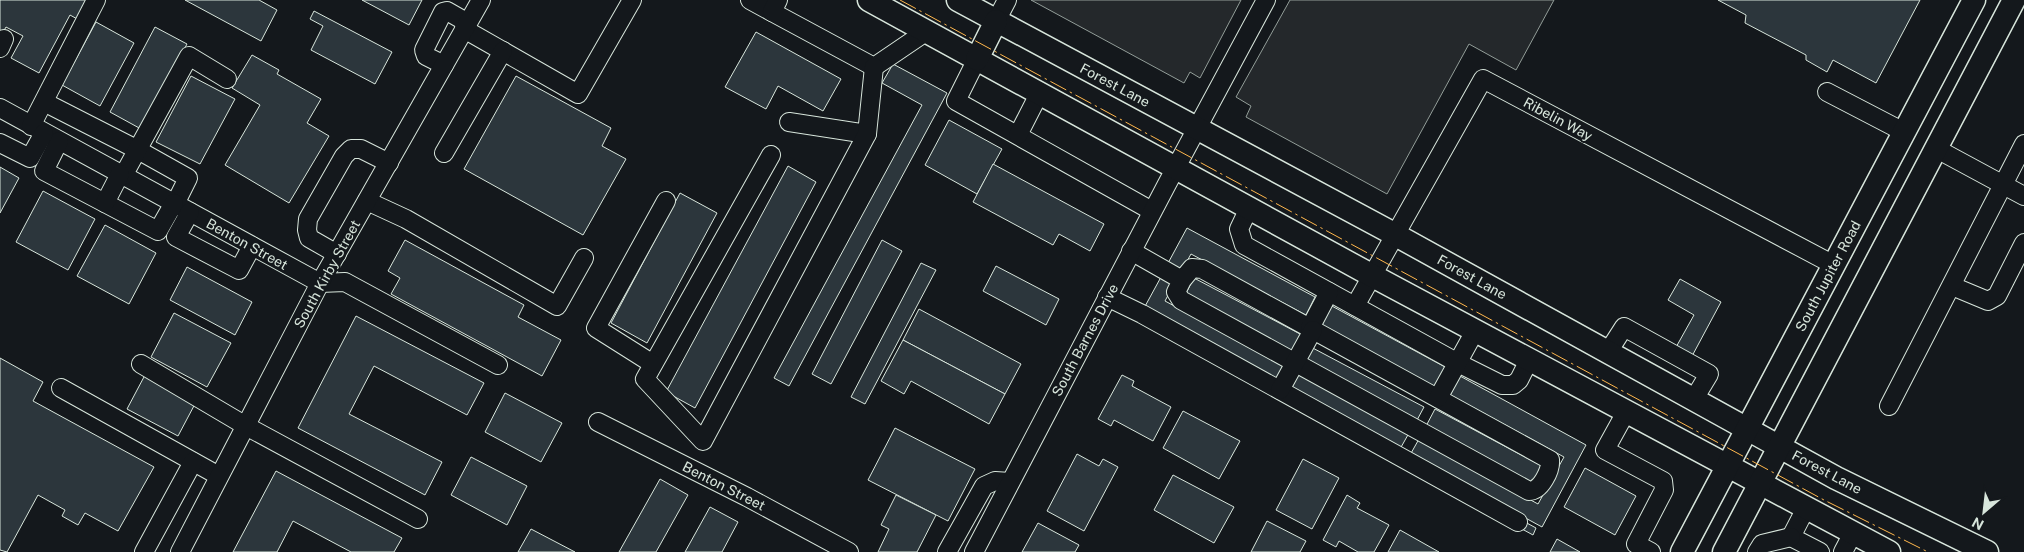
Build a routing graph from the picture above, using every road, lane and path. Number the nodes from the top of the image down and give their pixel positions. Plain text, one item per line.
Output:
1 (96, 0) edge
2 (481, 0) edge
3 (632, 0) edge
4 (750, 0) edge
5 (869, 0) edge
6 (958, 0) edge
7 (1007, 0) edge
8 (1266, 0) edge
9 (1974, 0) edge
10 (2014, 0) edge
11 (775, 6) edge
12 (996, 21) junction
13 (466, 26) junction
14 (927, 31) junction
15 (503, 51) junction
16 (977, 59) junction
17 (444, 65) junction
18 (874, 67) junction
19 (227, 79) dead end
20 (1040, 92) junction
21 (1827, 92) dead end
22 (44, 102) junction
23 (0, 108) edge
24 (789, 122) dead end
25 (1197, 130) junction
26 (1904, 132) junction
27 (45, 133) junction
28 (867, 134) junction
29 (1018, 135) junction
30 (0, 143) edge
31 (2024, 144) edge
32 (1935, 148) junction
33 (138, 150) junction
34 (444, 153) dead end
35 (770, 155) dead end
36 (30, 158) junction
37 (389, 163) junction
38 (46, 167) junction
39 (1175, 168) junction
40 (122, 175) junction
41 (2002, 184) junction
42 (2024, 196) edge
43 (367, 201) junction
44 (666, 201) dead end
45 (105, 203) junction
46 (179, 207) junction
47 (1249, 208) junction
48 (1152, 211) junction
49 (1394, 234) junction
50 (2024, 242) edge
51 (252, 246) junction
52 (1131, 251) junction
53 (337, 254) junction
54 (584, 258) dead end
55 (1834, 265) junction
56 (1371, 275) junction
57 (1182, 280) junction
58 (320, 283) junction
59 (1952, 286) junction
60 (1329, 292) junction
61 (1107, 297) junction
62 (1355, 306) junction
63 (1311, 329) junction
64 (1475, 331) junction
65 (1608, 352) junction
66 (1529, 360) junction
67 (1295, 362) junction
68 (1458, 363) junction
69 (141, 364) dead end
70 (653, 364) junction
71 (498, 365) dead end
72 (61, 388) dead end
73 (1280, 390) junction
74 (1438, 398) junction
75 (1694, 400) junction
76 (1888, 406) dead end
77 (1626, 412) junction
78 (598, 422) dead end
79 (246, 426) junction
80 (1747, 429) junction
81 (1779, 447) junction
82 (193, 462) junction
83 (1728, 466) junction
84 (219, 476) junction
85 (1010, 482) junction
86 (1760, 483) junction
87 (1806, 508) junction
88 (418, 519) dead end
89 (1518, 522) dead end
90 (1791, 537) junction
91 (1848, 543) edge
92 (1881, 550) edge
93 (144, 552) edge
94 (180, 552) edge
95 (849, 552) edge
96 (947, 552) edge
97 (974, 552) edge
98 (1651, 552) edge
99 (1682, 552) edge
100 (1724, 552) edge
101 (1757, 552) edge
102 (1820, 552) edge
103 (1986, 552) edge

1 - 22 street
2 - 13 street, South Kirby Street
3 - 15 street
4 - 11 street
5 - 14 main road
6 - 12 main road, Forest Lane
7 - 12 street
8 - 25 street, South Barnes Drive
9 - 26 main road, South Jupiter Road
10 - 32 main road
11 - 18 street
12 - 16 main road
12 - 25 main road, Forest Lane
13 - 15 street
13 - 17 street, South Kirby Street
13 - 17 street
14 - 16 main road
14 - 18 street
15 - 34 street
16 - 20 main road
16 - 29 street
17 - 37 street, South Kirby Street
18 - 28 street
19 - 33 street
20 - 29 street
20 - 39 main road
21 - 26 street
22 - 27 street
22 - 33 street
23 - 27 street, Benton Street
24 - 28 street
25 - 39 street, South Barnes Drive
25 - 49 main road, Forest Lane
26 - 32 main road
26 - 55 main road, South Jupiter Road
27 - 36 street
27 - 38 street
27 - 40 street, Benton Street
28 - 70 street
29 - 48 street
30 - 36 street
31 - 41 street
32 - 41 street
32 - 81 main road
33 - 40 street
33 - 46 street
35 - 70 street
36 - 38 street
37 - 43 street, South Kirby Street
37 - 53 street
38 - 45 street
39 - 47 main road
39 - 48 street, South Barnes Drive
40 - 45 street
40 - 46 street, Benton Street
41 - 42 street
41 - 59 street
43 - 53 street, South Kirby Street
43 - 54 street
44 - 70 street
45 - 46 street
46 - 51 street, Benton Street
46 - 51 street
47 - 56 main road
47 - 60 street
48 - 52 street, South Barnes Drive
49 - 55 street, Ribelin Way
49 - 56 street, Ribelin Way
49 - 65 main road, Forest Lane
50 - 59 street
51 - 58 street, Benton Street
52 - 57 street
52 - 61 street, South Barnes Drive
53 - 58 street, South Kirby Street
55 - 80 main road, South Jupiter Road
56 - 62 street, Ribelin Way
56 - 64 main road
57 - 63 street
57 - 67 street
58 - 71 street
58 - 79 street, South Kirby Street
59 - 76 street
60 - 62 street
60 - 63 street
61 - 73 street
61 - 85 street, South Barnes Drive
62 - 68 street
63 - 67 street
63 - 74 street
64 - 66 main road
64 - 68 street
65 - 75 main road, Forest Lane
65 - 75 street
66 - 68 street
66 - 77 main road
67 - 73 street
67 - 74 street
68 - 74 street
69 - 79 street
72 - 82 street
73 - 89 street
75 - 80 main road, Forest Lane
77 - 83 main road
77 - 98 street
78 - 95 street, Benton Street
79 - 84 street, South Kirby Street
79 - 88 street
80 - 81 main road, Forest Lane
80 - 83 main road, South Jupiter Road
81 - 86 main road
81 - 103 main road, Forest Lane
82 - 84 street
82 - 93 street
83 - 86 main road
83 - 99 main road, South Jupiter Road
84 - 94 street, South Kirby Street
85 - 96 street
85 - 97 street, South Barnes Drive
86 - 87 main road
86 - 100 main road
87 - 90 street
87 - 91 main road
90 - 101 street
90 - 102 street
91 - 92 main road

